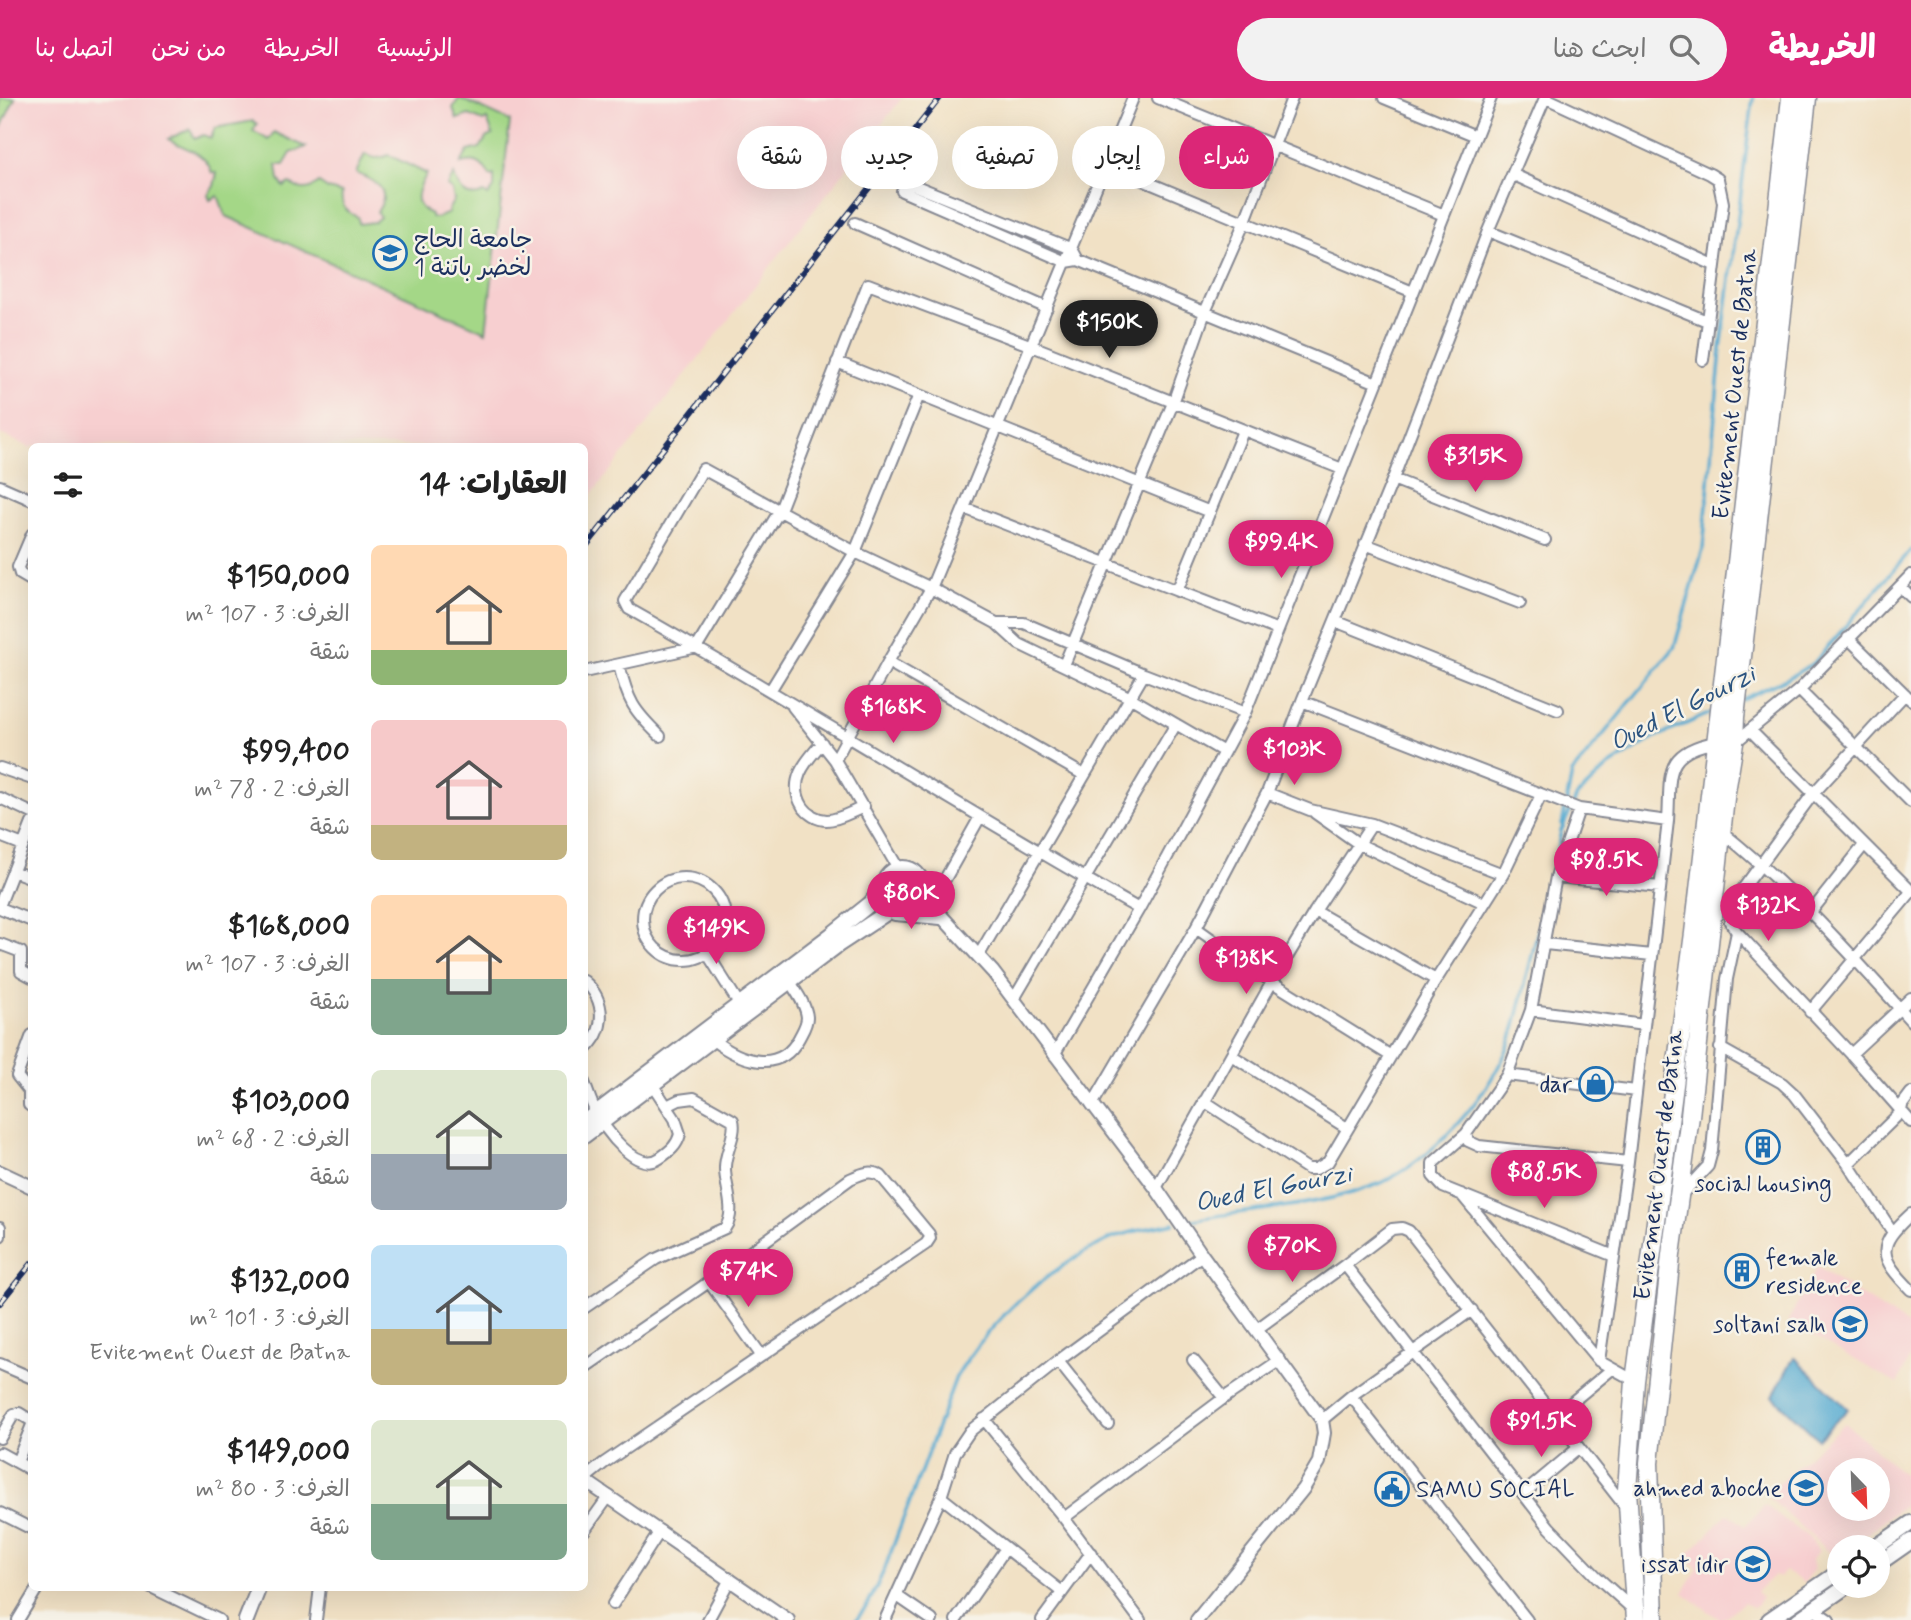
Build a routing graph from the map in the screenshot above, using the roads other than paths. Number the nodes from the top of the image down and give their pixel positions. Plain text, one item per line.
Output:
1 (1133, 98) edge
2 (1158, 98) edge
3 (1292, 98) edge
4 (1384, 98) edge
5 (1491, 98) edge
6 (1545, 98) edge
7 (1791, 98) edge
8 (1807, 98) edge
9 (1122, 126) edge
10 (1229, 126) edge
11 (1476, 136) junction
12 (1274, 144) joint
13 (1514, 175) junction
14 (1096, 189) edge
15 (1165, 189) edge
16 (1257, 189) edge
17 (1444, 215) junction
18 (1245, 221) junction
19 (855, 223) dead end
20 (1488, 231) junction
21 (1072, 249) junction
22 (1078, 260) junction
23 (1066, 262) junction
24 (1714, 265) junction
25 (1413, 292) junction
26 (1047, 308) junction
27 (1205, 312) junction
28 (1707, 321) junction
29 (1032, 346) junction
30 (1703, 360) dead end
31 (837, 362) junction
32 (1377, 383) junction
33 (919, 395) junction
34 (1173, 403) junction
35 (999, 426) junction
36 (1243, 431) junction
37 (1342, 470) junction
38 (1393, 479) junction
39 (1140, 483) junction
40 (0, 486) edge
41 (28, 498) edge
42 (964, 508) junction
43 (780, 510) junction
44 (1210, 512) junction
45 (1545, 540) dead end
46 (28, 543) edge
47 (1365, 544) junction
48 (856, 552) junction
49 (1107, 562) junction
50 (1911, 575) edge
51 (28, 579) edge
52 (1901, 587) junction
53 (931, 588) junction
54 (1177, 590) junction
55 (1911, 597) edge
56 (1520, 603) dead end
57 (1335, 621) junction
58 (996, 623) junction
59 (1278, 630) junction
60 (1848, 638) junction
61 (1074, 643) junction
62 (697, 647) junction
63 (888, 662) junction
64 (619, 665) junction
65 (1064, 665) junction
66 (588, 671) edge
67 (1144, 674) junction
68 (1733, 675) junction
69 (1799, 690) junction
70 (770, 691) junction
71 (1908, 697) edge
72 (1131, 698) junction
73 (1302, 701) junction
74 (789, 702) junction
75 (1558, 710) dead end
76 (1245, 713) junction
77 (1176, 724) junction
78 (1751, 731) junction
79 (1726, 732) junction
80 (847, 735) junction
81 (660, 736) dead end
82 (822, 744) junction
83 (1857, 746) junction
84 (1224, 752) junction
85 (835, 760) junction
86 (0, 768) edge
87 (1084, 775) junction
88 (28, 778) edge
89 (1267, 793) junction
90 (1541, 795) junction
91 (1812, 795) junction
92 (0, 798) edge
93 (1911, 802) edge
94 (863, 807) junction
95 (1576, 808) junction
96 (1310, 810) junction
97 (28, 811) edge
98 (980, 817) junction
99 (1668, 821) junction
100 (1372, 824) junction
101 (28, 832) edge
102 (1722, 832) junction
103 (0, 836) edge
104 (1359, 844) junction
105 (23, 845) junction
106 (1864, 845) junction
107 (1039, 852) junction
108 (1761, 864) junction
109 (898, 868) junction
110 (13, 870) junction
111 (1503, 874) junction
112 (28, 876) edge
113 (1556, 877) junction
114 (1084, 878) junction
115 (883, 887) junction
116 (1660, 887) junction
117 (2, 890) edge
118 (1911, 892) edge
119 (926, 899) junction
120 (1484, 903) junction
121 (0, 906) edge
122 (897, 906) junction
123 (1139, 909) junction
124 (1315, 911) junction
125 (1811, 912) junction
126 (883, 913) junction
127 (1729, 915) junction
128 (941, 918) junction
129 (28, 919) edge
130 (1711, 920) junction
131 (1196, 928) junction
132 (1737, 932) junction
133 (0, 944) edge
134 (1545, 944) junction
135 (707, 953) junction
136 (979, 955) junction
137 (1652, 955) junction
138 (1854, 959) junction
139 (28, 974) edge
140 (1436, 980) junction
141 (790, 982) junction
142 (1272, 982) junction
143 (588, 986) edge
144 (1911, 998) edge
145 (1014, 999) junction
146 (743, 1009) junction
147 (1900, 1009) junction
148 (1531, 1010) junction
149 (1810, 1012) junction
150 (1911, 1021) edge
151 (1644, 1026) junction
152 (713, 1040) junction
153 (28, 1046) edge
154 (588, 1046) edge
155 (1720, 1048) junction
156 (1851, 1054) junction
157 (1054, 1055) junction
158 (1231, 1055) junction
159 (1391, 1056) junction
160 (1507, 1075) junction
161 (650, 1080) junction
162 (28, 1090) edge
163 (1636, 1091) junction
164 (1911, 1093) edge
165 (588, 1095) edge
166 (1204, 1101) junction
167 (1092, 1105) junction
168 (667, 1106) junction
169 (1901, 1112) junction
170 (595, 1119) edge
171 (1911, 1122) edge
172 (1347, 1128) junction
173 (1466, 1135) junction
174 (1628, 1162) junction
175 (1848, 1164) junction
176 (0, 1172) edge
177 (28, 1184) edge
178 (1156, 1188) junction
179 (1461, 1194) junction
180 (1679, 1197) junction
181 (1911, 1214) edge
182 (0, 1227) edge
183 (1892, 1231) junction
184 (0, 1236) edge
185 (1202, 1255) junction
186 (1614, 1256) junction
187 (1345, 1265) junction
188 (709, 1282) junction
189 (1911, 1290) edge
190 (588, 1305) edge
191 (1472, 1310) junction
192 (1256, 1329) junction
193 (1412, 1352) junction
194 (761, 1355) junction
195 (1193, 1360) dead end
196 (1280, 1360) junction
197 (1058, 1361) junction
198 (1599, 1361) junction
199 (0, 1364) edge
200 (588, 1365) edge
201 (1612, 1369) junction
202 (28, 1376) edge
203 (1635, 1381) junction
204 (1351, 1396) junction
205 (1224, 1398) junction
206 (1554, 1417) junction
207 (984, 1419) junction
208 (28, 1420) edge
209 (1322, 1420) junction
210 (1108, 1424) dead end
211 (28, 1433) edge
212 (0, 1438) edge
213 (1578, 1448) junction
214 (0, 1453) edge
215 (17, 1462) junction
216 (28, 1468) edge
217 (588, 1477) edge
218 (588, 1483) edge
219 (1523, 1494) junction
220 (609, 1496) junction
221 (940, 1497) junction
222 (0, 1513) edge
223 (1630, 1513) junction
224 (1064, 1518) junction
225 (1911, 1523) edge
226 (588, 1525) edge
227 (28, 1527) edge
228 (660, 1531) junction
229 (1890, 1537) edge
230 (1911, 1541) edge
231 (1006, 1548) junction
232 (1091, 1553) junction
233 (1890, 1556) edge
234 (730, 1579) junction
235 (1827, 1580) edge
236 (36, 1591) edge
237 (159, 1591) edge
238 (257, 1591) edge
239 (320, 1591) edge
240 (1062, 1592) junction
241 (897, 1596) junction
242 (1829, 1598) edge
243 (613, 1604) dead end
244 (1813, 1609) junction
245 (1636, 1615) edge
246 (20, 1617) edge
247 (34, 1620) edge
248 (219, 1620) edge
249 (246, 1620) edge
250 (316, 1620) edge
251 (708, 1620) edge
252 (788, 1620) edge
253 (885, 1620) edge
254 (932, 1620) edge
255 (956, 1620) edge
256 (1042, 1620) edge
257 (1140, 1620) edge
258 (1197, 1620) edge
259 (1527, 1620) edge
260 (1654, 1620) edge
261 (1769, 1620) edge
262 (1798, 1620) edge
263 (1829, 1620) edge

1 - 9 street
2 - 10 street
3 - 12 street
4 - 11 street
5 - 11 street
6 - 13 street
6 - 24 street
7 - 68 highway, Evitement Ouest de Batna
8 - 68 highway, Evitement Ouest de Batna
11 - 17 street
12 - 17 street
13 - 20 street
13 - 24 street
14 - 21 street
15 - 18 street
16 - 18 street
17 - 25 street
18 - 25 street
18 - 27 street
19 - 26 street
20 - 28 street
20 - 38 street
21 - 22 street
21 - 23 street
21 - 23 street
22 - 23 street
22 - 27 street
23 - 26 street
24 - 28 street
25 - 32 street
26 - 29 street
27 - 32 street
27 - 34 street
28 - 30 street
29 - 31 street
29 - 34 street
29 - 35 street
31 - 33 street
31 - 43 street
32 - 37 street
33 - 35 street
33 - 48 street
34 - 36 street
34 - 39 street
35 - 39 street
35 - 42 street
36 - 37 street
36 - 44 street
37 - 59 street
38 - 45 street
38 - 47 street
39 - 44 street
39 - 49 street
40 - 41 street
42 - 49 street
42 - 53 street
43 - 48 street
43 - 62 street
43 - 62 street
44 - 54 street
46 - 51 street
47 - 56 street
47 - 57 street
48 - 53 street
48 - 70 street
49 - 54 street
49 - 61 street
50 - 52 street
52 - 55 street
52 - 60 street
53 - 58 street
53 - 63 street
54 - 59 street
57 - 73 street
57 - 75 street
58 - 61 street
58 - 65 street
59 - 76 street
60 - 69 street
60 - 71 street
61 - 65 street
61 - 67 street
62 - 64 street
62 - 70 street
63 - 80 street
63 - 87 street
64 - 66 street
64 - 81 street
65 - 72 street
67 - 72 street
67 - 76 street
68 - 79 highway
69 - 78 street
69 - 83 street
70 - 74 street
71 - 83 street
72 - 77 street
72 - 87 street
73 - 89 street
73 - 90 street
74 - 80 street
74 - 82 street
76 - 84 street
77 - 84 street
77 - 114 street
78 - 79 street
78 - 91 street
79 - 99 street
79 - 102 highway, Evitement Ouest de Batna
79 - 203 highway, Evitement Ouest de Batna
80 - 85 street
80 - 98 street
82 - 85 street
82 - 94 street
83 - 91 street
83 - 93 street
84 - 123 street
85 - 94 street
86 - 88 street
87 - 107 street
89 - 96 street
89 - 131 street
90 - 95 street
90 - 111 street
91 - 106 street
91 - 108 street
92 - 97 street
94 - 109 street
95 - 99 street
95 - 113 street
96 - 100 street
96 - 104 street
98 - 107 street
98 - 119 street
99 - 116 street
100 - 104 street
100 - 111 street
101 - 105 street
102 - 108 street
102 - 130 highway, Evitement Ouest de Batna
103 - 105 street
104 - 120 street
104 - 124 street
105 - 110 street
106 - 118 street
106 - 125 street
107 - 114 street
107 - 136 street
108 - 125 street
108 - 127 street
109 - 115 main road
109 - 119 main road
110 - 112 street
110 - 117 street
111 - 120 street
113 - 116 street
113 - 134 street
114 - 123 street
114 - 145 street
115 - 122 main road
115 - 146 main road
116 - 137 street
117 - 121 street
118 - 138 street
119 - 122 main road
119 - 128 street
120 - 140 street
121 - 129 street
122 - 126 main road
123 - 157 street
124 - 140 street
124 - 142 street
125 - 138 street
126 - 128 main road
126 - 141 main road
127 - 130 street
127 - 132 street
128 - 136 street
130 - 180 highway, Evitement Ouest de Batna
131 - 142 street
131 - 167 street
132 - 149 street
132 - 155 street
133 - 139 street
134 - 137 street
134 - 148 street
135 - 135 street
135 - 146 street
136 - 145 street
137 - 151 street
138 - 147 street
138 - 149 street
140 - 159 street
141 - 146 main road
141 - 152 street
142 - 158 street
142 - 159 street
143 - 154 street
144 - 147 street
145 - 157 street
146 - 152 main road
146 - 161 main road
147 - 150 street
147 - 156 street
148 - 151 street
148 - 160 street
149 - 156 street
151 - 163 street
152 - 161 main road
153 - 162 street
155 - 175 street
155 - 180 street
156 - 169 street
157 - 167 street
158 - 166 street
158 - 172 street
159 - 172 street
160 - 163 street
160 - 173 street
161 - 168 street
161 - 170 main road
163 - 174 street
164 - 169 street
165 - 170 street
166 - 172 street
166 - 178 street
167 - 178 street
168 - 170 street
168 - 190 street
169 - 171 street
169 - 175 street
173 - 174 street
173 - 179 street
174 - 186 street
175 - 183 street
176 - 177 street
178 - 185 street
179 - 186 street
179 - 198 street
180 - 260 highway, Evitement Ouest de Batna
181 - 183 street
182 - 184 street
183 - 189 street
185 - 192 street
185 - 197 street
186 - 198 street
187 - 191 street
187 - 192 street
187 - 193 street
188 - 194 street
188 - 194 street
188 - 200 street
191 - 193 street
191 - 206 street
192 - 196 street
193 - 204 street
193 - 219 street
194 - 217 street
195 - 205 street
196 - 205 street
196 - 209 street
197 - 207 street
197 - 210 street
198 - 201 street
199 - 202 street
201 - 203 street
201 - 206 street
203 - 223 highway, Evitement Ouest de Batna
204 - 209 street
204 - 259 street
205 - 224 street
206 - 213 street
207 - 221 street
207 - 224 street
208 - 212 street
209 - 258 street
211 - 215 street
213 - 219 street
213 - 223 street
214 - 215 street
215 - 216 street
218 - 220 street
219 - 245 street
220 - 226 street
220 - 228 street
221 - 231 street
221 - 241 street
222 - 227 street
223 - 245 highway, Evitement Ouest de Batna
224 - 232 street
225 - 229 main road
228 - 234 street
228 - 243 street
230 - 233 main road
231 - 240 street
231 - 255 street
232 - 240 street
232 - 257 street
234 - 251 street
234 - 252 street
235 - 261 main road
236 - 246 street
237 - 248 street
238 - 249 main road
239 - 250 street
240 - 256 street
241 - 253 street
241 - 254 street
242 - 244 main road
244 - 262 main road
244 - 263 street
246 - 247 street

